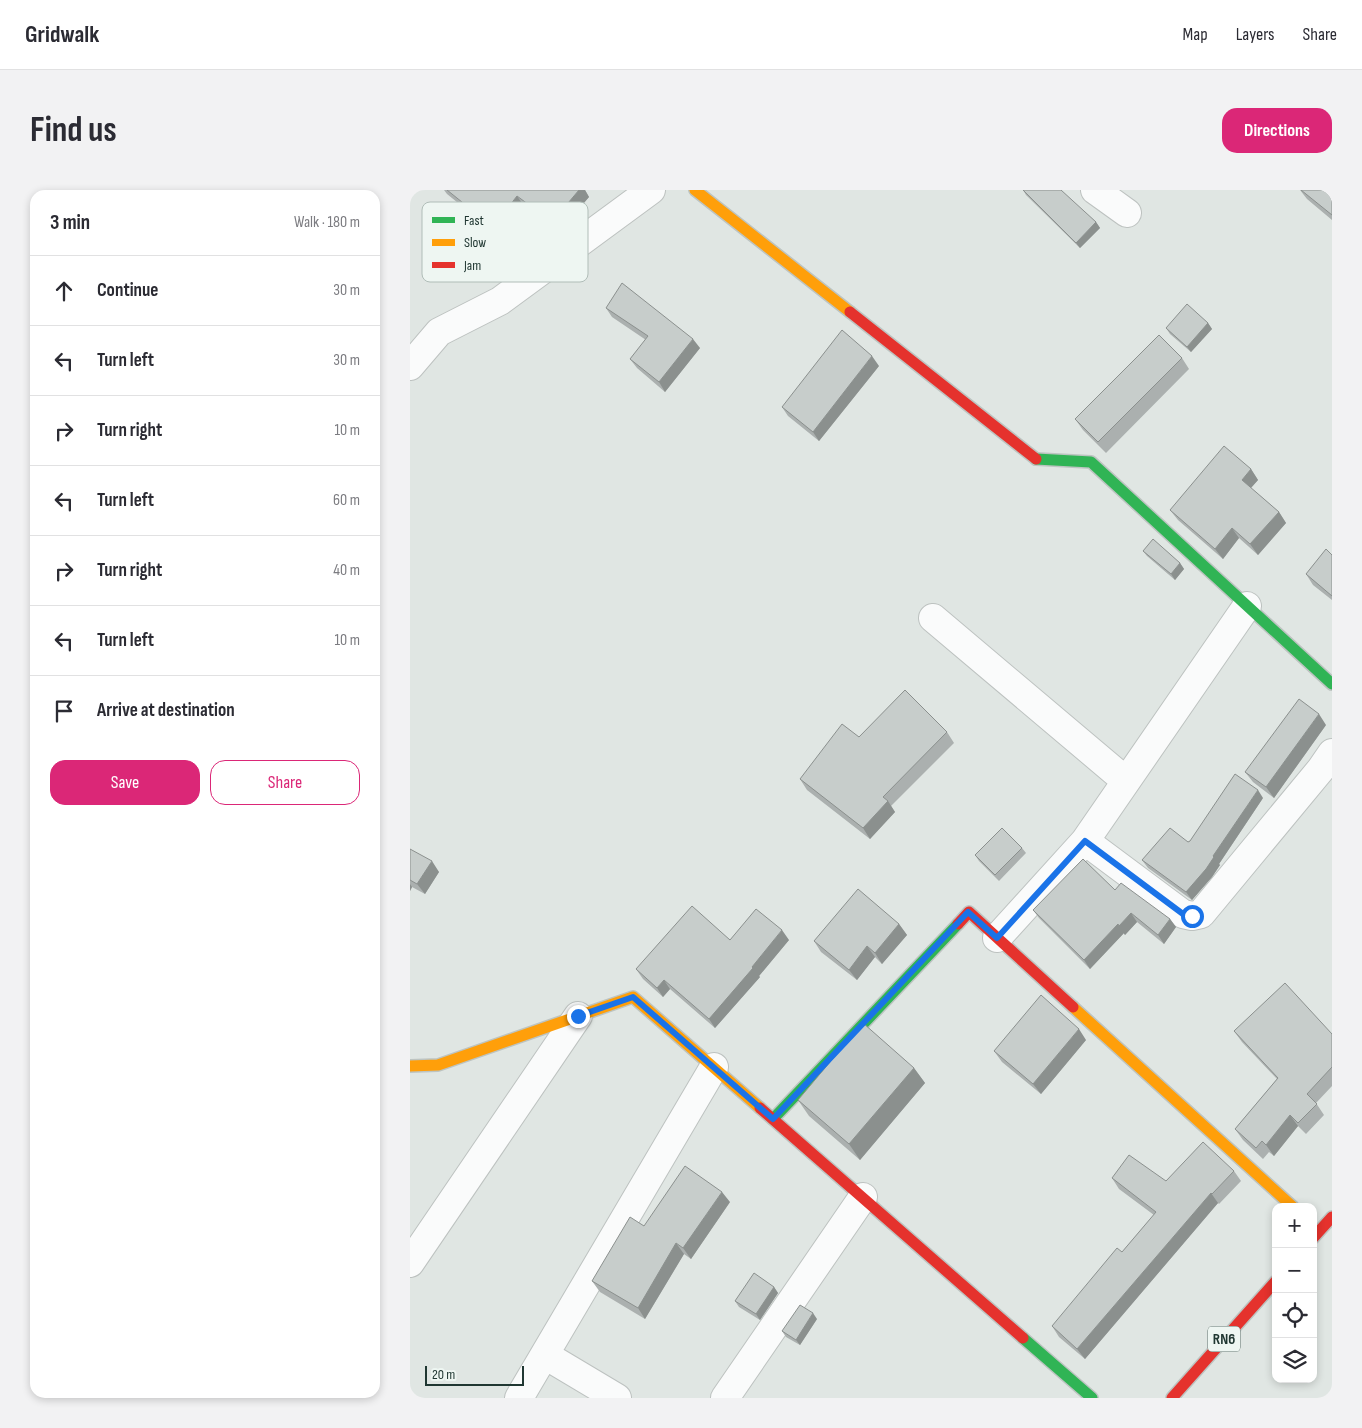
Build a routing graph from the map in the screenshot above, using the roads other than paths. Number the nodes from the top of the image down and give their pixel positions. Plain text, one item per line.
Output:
1 (650, 190) edge
2 (696, 190) edge
3 (1095, 190) edge
4 (1127, 213) dead end
5 (588, 236) edge
6 (526, 282) edge
7 (410, 366) edge
8 (1246, 606) junction
9 (933, 618) dead end
10 (1332, 684) edge
11 (1328, 767) edge
12 (1126, 781) junction
13 (1085, 841) junction
14 (997, 938) junction
15 (578, 1016) junction
16 (410, 1066) edge
17 (714, 1068) junction
18 (773, 1119) junction
19 (863, 1197) junction
20 (1289, 1203) edge
21 (410, 1263) edge
22 (1272, 1286) edge
23 (545, 1355) junction
24 (519, 1398) edge
25 (618, 1398) edge
26 (725, 1398) edge
27 (1092, 1398) edge
28 (1172, 1398) edge

1 - 5 street
2 - 8 main road
3 - 4 street
6 - 7 street
8 - 10 main road
8 - 12 street
9 - 12 street
11 - 13 street
12 - 13 street
13 - 14 street
14 - 18 main road
14 - 20 main road
15 - 16 main road
15 - 17 main road
15 - 21 street
17 - 18 main road
17 - 23 street
18 - 19 main road
19 - 26 street
19 - 27 main road
22 - 28 main road, RN6
23 - 24 street
23 - 25 street

